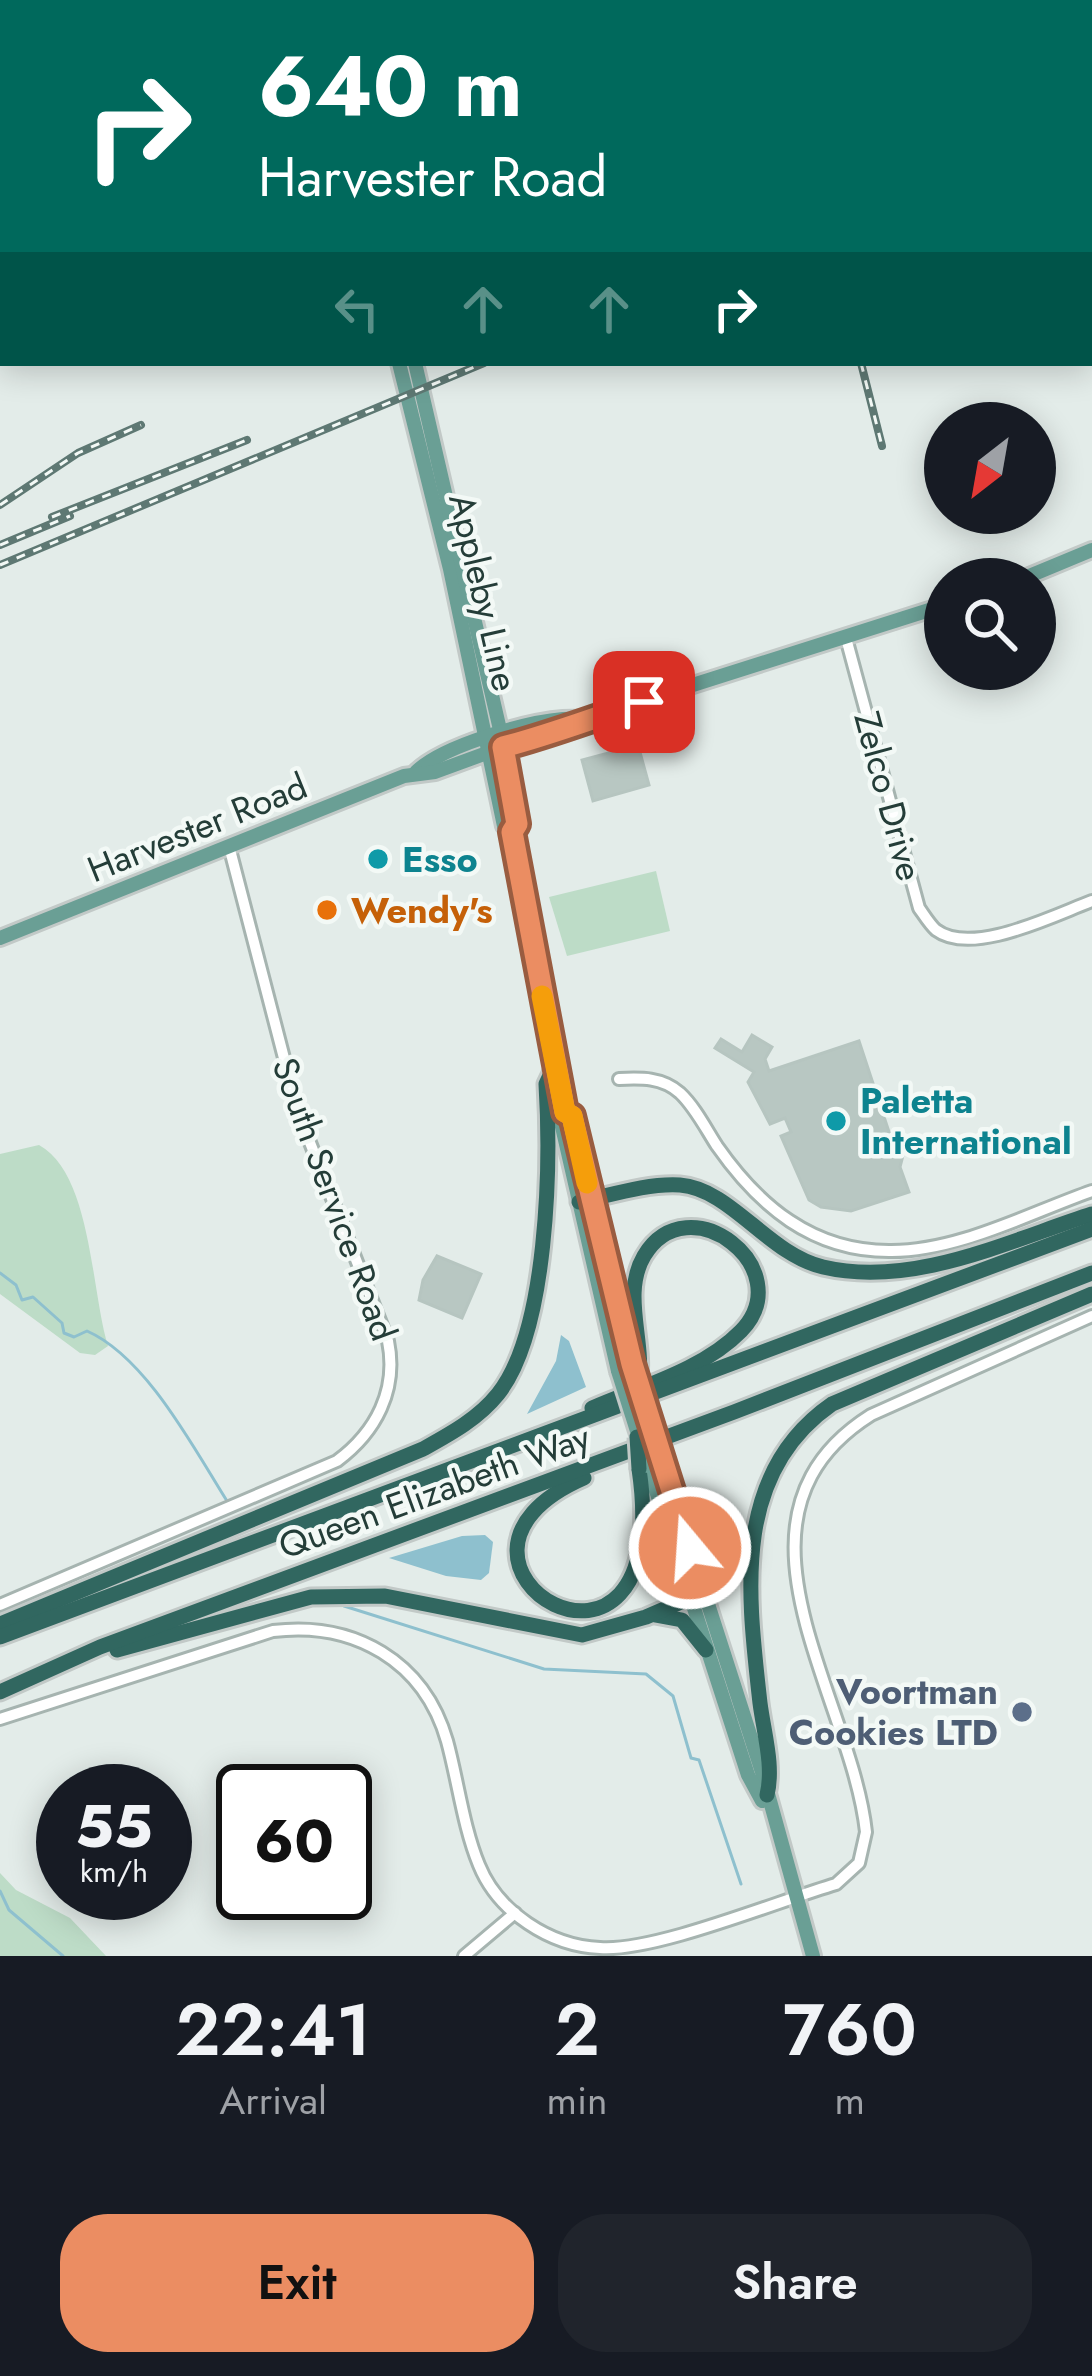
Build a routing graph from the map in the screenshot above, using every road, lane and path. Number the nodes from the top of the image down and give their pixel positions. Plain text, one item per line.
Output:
1 (400, 366) edge
2 (416, 366) edge
3 (1092, 550) edge
4 (1056, 565) edge
5 (924, 612) edge
6 (846, 638) junction
7 (495, 743) junction
8 (465, 760) junction
9 (492, 769) junction
10 (416, 772) junction
11 (512, 832) junction
12 (229, 846) junction
13 (1092, 901) edge
14 (0, 938) edge
15 (555, 1065) junction
16 (619, 1079) dead end
17 (1092, 1191) edge
18 (585, 1201) junction
19 (1092, 1214) edge
20 (1092, 1229) edge
21 (1092, 1274) edge
22 (1092, 1294) edge
23 (1092, 1316) edge
24 (630, 1366) junction
25 (638, 1384) joint
26 (734, 1412) junction
27 (638, 1437) joint
28 (532, 1440) junction
29 (650, 1465) junction
30 (696, 1595) junction
31 (0, 1605) edge
32 (646, 1617) junction
33 (0, 1624) edge
34 (0, 1637) edge
35 (706, 1650) junction
36 (6, 1690) edge
37 (0, 1719) edge
38 (766, 1796) junction
39 (771, 1816) junction
40 (796, 1895) junction
41 (515, 1912) junction
42 (464, 1956) edge
43 (813, 1956) edge

1 - 7 main road, Appleby Line
2 - 7 main road, Appleby Line
3 - 4 main road
5 - 6 main road, Harvester Road
6 - 7 main road, Harvester Road
6 - 13 street, Zelco Drive
7 - 8 main road, Harvester Road
7 - 9 main road, Appleby Line
7 - 10 main road, Harvester Road
7 - 11 main road, Appleby Line
8 - 9 main road
8 - 10 main road, Harvester Road
9 - 11 main road, Appleby Line
10 - 12 main road, Harvester Road
11 - 15 main road, Appleby Line
12 - 14 main road, Harvester Road
12 - 31 street, South Service Road
15 - 18 main road, Appleby Line
15 - 33 highway
16 - 17 street
18 - 19 highway
18 - 24 main road, Appleby Line
20 - 28 highway, Queen Elizabeth Way
21 - 26 highway, Queen Elizabeth Way
22 - 38 highway
23 - 40 street
24 - 25 highway
24 - 27 main road, Appleby Line, bridge
24 - 28 highway
25 - 29 main road, bridge
26 - 29 highway
26 - 36 highway, Queen Elizabeth Way
27 - 29 highway, bridge
28 - 34 highway, Queen Elizabeth Way
29 - 30 main road
30 - 32 highway
30 - 35 main road
30 - 38 main road
32 - 35 highway
32 - 36 highway
35 - 39 main road
37 - 41 street
38 - 39 main road
39 - 40 main road
40 - 41 street
40 - 43 main road
41 - 42 street

